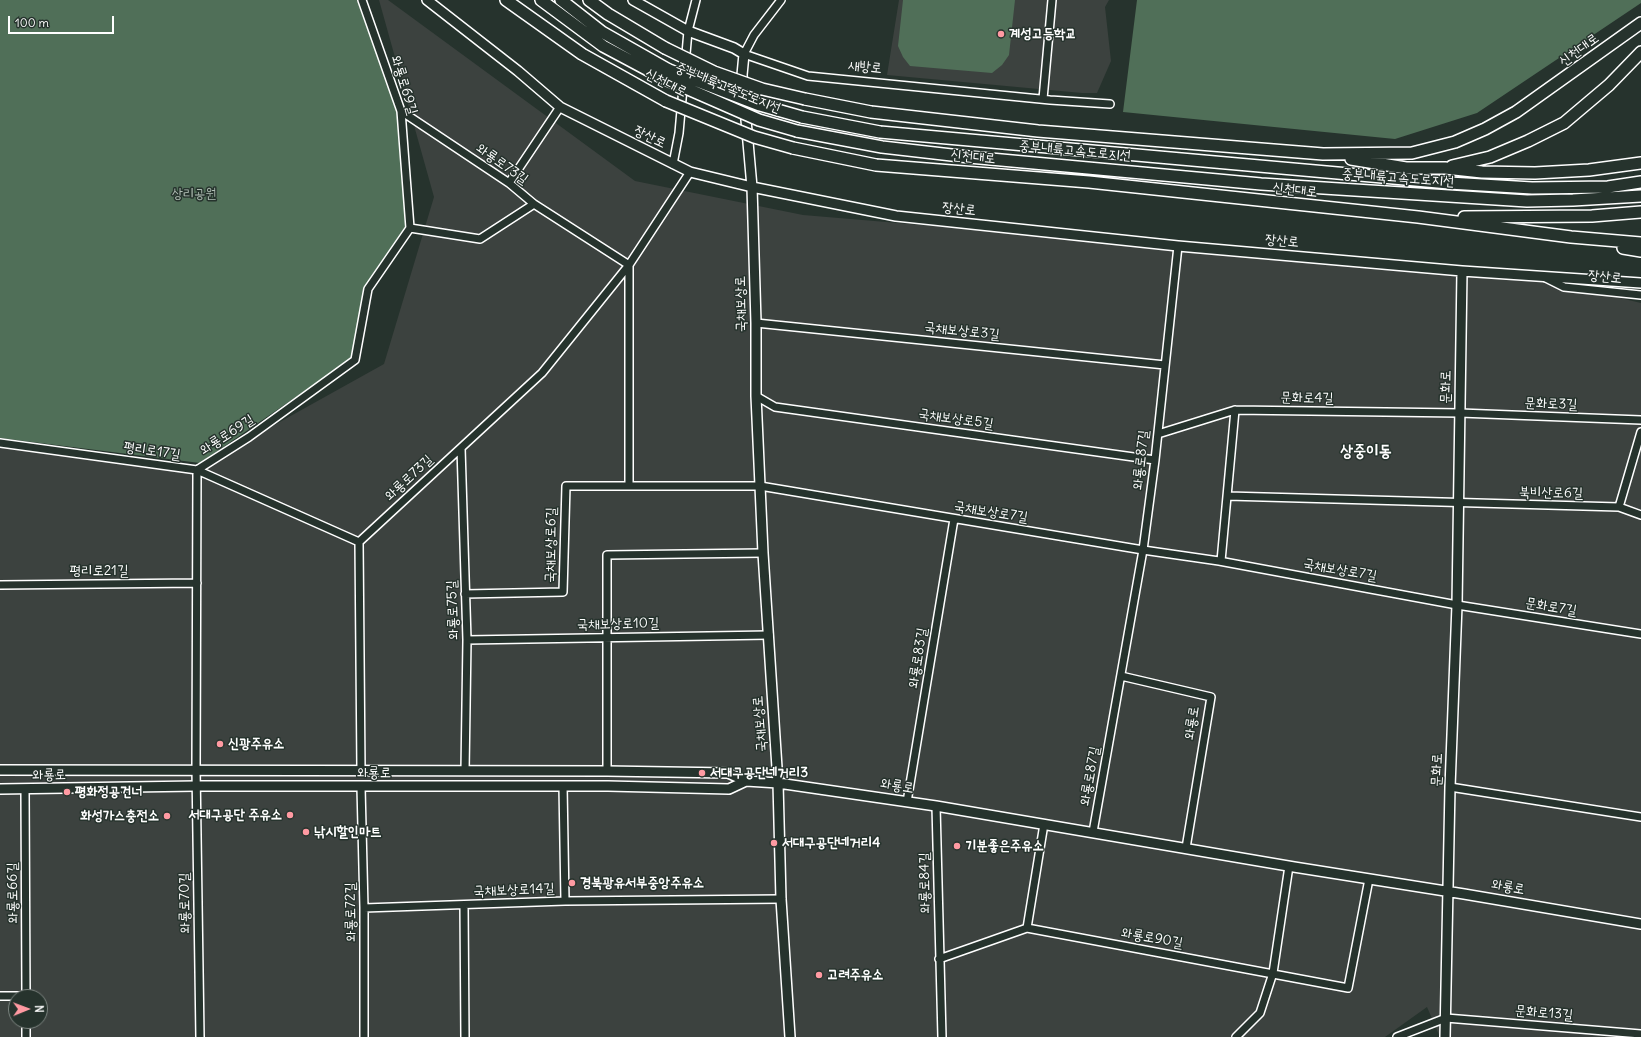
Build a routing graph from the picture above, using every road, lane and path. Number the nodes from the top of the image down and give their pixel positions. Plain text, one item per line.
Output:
1 (362, 0) edge
2 (427, 0) edge
3 (506, 0) edge
4 (541, 0) edge
5 (561, 0) edge
6 (589, 0) edge
7 (633, 0) edge
8 (696, 0) edge
9 (781, 0) edge
10 (1052, 0) edge
11 (1641, 23) edge
12 (688, 31) junction
13 (1641, 52) edge
14 (744, 54) junction
15 (666, 74) junction
16 (1043, 99) junction
17 (1110, 104) dead end
18 (560, 107) junction
19 (401, 111) junction
20 (1323, 154) junction
21 (1641, 163) edge
22 (673, 164) junction
23 (1446, 168) junction
24 (690, 172) junction
25 (1641, 182) edge
26 (509, 183) junction
27 (752, 187) junction
28 (1641, 196) edge
29 (534, 204) junction
30 (1641, 212) edge
31 (1418, 217) junction
32 (410, 228) junction
33 (1571, 237) junction
34 (1641, 243) edge
35 (1178, 246) junction
36 (1641, 251) edge
37 (629, 265) junction
38 (1462, 271) junction
39 (1544, 277) junction
40 (1641, 284) edge
41 (1641, 295) edge
42 (756, 323) junction
43 (1165, 365) junction
44 (756, 396) junction
45 (1235, 410) junction
46 (1460, 413) junction
47 (1641, 420) edge
48 (1641, 432) edge
49 (1158, 434) junction
50 (0, 443) edge
51 (461, 448) junction
52 (1155, 460) junction
53 (197, 470) junction
54 (629, 486) junction
55 (760, 486) junction
56 (1228, 496) junction
57 (1459, 504) junction
58 (1619, 508) junction
59 (1641, 515) edge
60 (954, 519) junction
61 (359, 542) junction
62 (1143, 550) junction
63 (763, 553) junction
64 (1219, 561) junction
65 (197, 583) junction
66 (0, 585) edge
67 (465, 594) junction
68 (1457, 605) junction
69 (1641, 634) edge
70 (769, 635) junction
71 (607, 637) junction
72 (467, 640) junction
73 (1121, 676) junction
74 (0, 770) edge
75 (196, 770) junction
76 (361, 770) junction
77 (465, 771) junction
78 (607, 771) junction
79 (746, 781) junction
80 (778, 783) junction
81 (196, 786) junction
82 (563, 786) junction
83 (361, 787) junction
84 (1450, 787) junction
85 (0, 789) edge
86 (25, 789) junction
87 (907, 802) junction
88 (936, 806) junction
89 (1641, 817) edge
90 (1044, 824) junction
91 (1093, 832) junction
92 (1186, 848) junction
93 (1289, 866) junction
94 (1370, 879) junction
95 (1448, 891) junction
96 (781, 899) junction
97 (565, 901) junction
98 (464, 905) junction
99 (364, 908) junction
100 (1641, 924) edge
101 (1027, 928) junction
102 (939, 959) junction
103 (1273, 973) junction
104 (26, 989) edge
105 (1446, 1018) junction
106 (1641, 1034) edge
107 (200, 1037) edge
108 (364, 1037) edge
109 (465, 1037) edge
110 (790, 1037) edge
111 (942, 1037) edge
112 (1236, 1037) edge
113 (1397, 1037) edge
114 (1445, 1037) edge

1 - 19 street, 와룡로69길
2 - 18 main road, 장산로
3 - 31 highway, 신천대로, bridge
4 - 15 highway, 중부내륙고속도로지선
5 - 15 highway, 중부내륙고속도로지선
6 - 20 highway, 신천대로, bridge
7 - 12 main road, 새방로
8 - 12 street
9 - 14 street
10 - 16 street
11 - 20 highway, 신천대로
12 - 14 main road, 새방로
12 - 22 street
13 - 23 highway
14 - 16 street, 새방로
14 - 27 main road, 국채보상로
15 - 25 highway, 중부내륙고속도로지선, bridge
15 - 28 highway, 중부내륙고속도로지선, bridge
16 - 17 street, 새방로
18 - 22 main road, 장산로
18 - 26 street
19 - 26 street, 와룡로73길
19 - 32 street, 와룡로69길
20 - 23 highway
21 - 23 highway
22 - 24 main road, 장산로
24 - 27 main road, 장산로
24 - 37 street, 와룡로73길
26 - 29 street, 와룡로73길
27 - 35 main road, 장산로
27 - 42 main road, 국채보상로
29 - 32 street
29 - 37 street, 와룡로73길
30 - 31 highway
31 - 33 highway, 신천대로
32 - 53 street, 와룡로69길
33 - 34 highway, 신천대로
33 - 36 highway
35 - 38 main road, 장산로
35 - 43 street, 와룡로87길
37 - 51 street, 와룡로73길
37 - 54 street
38 - 39 main road, 장산로
38 - 46 main road, 문화로
39 - 40 main road, 장산로
39 - 41 street, 장산로
42 - 43 street, 국채보상로3길
42 - 44 main road, 국채보상로
43 - 49 street, 와룡로87길
44 - 52 street, 국채보상로5길
44 - 55 main road, 국채보상로
45 - 46 street, 문화로4길
45 - 49 street, 문화로4길
45 - 56 street
46 - 47 street, 문화로3길
46 - 57 main road, 문화로
48 - 58 street
49 - 52 street, 와룡로87길
50 - 53 street, 평리로17길
51 - 61 street, 와룡로73길
51 - 67 street, 와룡로75길
52 - 62 street, 와룡로87길
53 - 61 street, 평리로17길
53 - 65 street, 와룡로69길
54 - 55 street, 국채보상로6길
54 - 67 street, 국채보상로6길
55 - 60 street, 국채보상로7길
55 - 63 main road, 국채보상로
56 - 57 street
56 - 64 street
57 - 58 street, 북비산로6길
57 - 68 main road, 문화로
58 - 59 street, 북비산로6길
60 - 62 street, 국채보상로7길
60 - 87 street, 와룡로83길
61 - 76 street
62 - 64 street, 국채보상로7길
62 - 73 street, 와룡로87길
63 - 70 main road, 국채보상로
63 - 71 street
64 - 68 street, 국채보상로7길
65 - 66 street, 평리로21길
65 - 75 street, 와룡로69길
67 - 72 street, 와룡로75길
68 - 69 street, 문화로7길
68 - 84 main road, 문화로
70 - 71 street, 국채보상로10길
70 - 80 main road, 국채보상로
71 - 72 street, 국채보상로10길
71 - 78 street
72 - 77 street, 와룡로75길
73 - 91 street, 와룡로87길
73 - 92 street, 와룡로
74 - 75 main road, 와룡로
75 - 76 main road, 와룡로
75 - 81 street, 와룡로70길
76 - 77 main road, 와룡로
77 - 78 main road, 와룡로
78 - 79 main road, 와룡로
79 - 80 main road, 와룡로
79 - 82 main road, 와룡로
80 - 87 main road, 와룡로
80 - 96 main road, 국채보상로
81 - 83 main road, 와룡로
81 - 86 main road, 와룡로
81 - 107 street, 와룡로70길
82 - 83 main road, 와룡로
82 - 97 street
83 - 99 street, 와룡로72길
84 - 89 street
84 - 95 main road, 문화로
85 - 86 main road, 와룡로
86 - 104 street, 와룡로66길
87 - 88 main road, 와룡로
88 - 90 main road, 와룡로
88 - 102 street, 와룡로84길
90 - 91 main road, 와룡로
90 - 101 street
91 - 92 main road, 와룡로
92 - 93 main road, 와룡로
93 - 94 main road, 와룡로
93 - 103 street
94 - 95 main road, 와룡로
94 - 103 street, 와룡로90길
95 - 100 main road, 와룡로
95 - 105 main road, 문화로
96 - 97 street, 국채보상로14길
96 - 110 main road, 국채보상로
97 - 98 street, 국채보상로14길
98 - 99 street, 국채보상로14길
98 - 109 street, 국채보상로14길
99 - 108 street, 와룡로72길
101 - 102 street
101 - 103 street, 와룡로90길
102 - 111 street, 와룡로84길
103 - 112 street
105 - 106 street, 문화로13길
105 - 113 street
105 - 114 main road, 문화로

